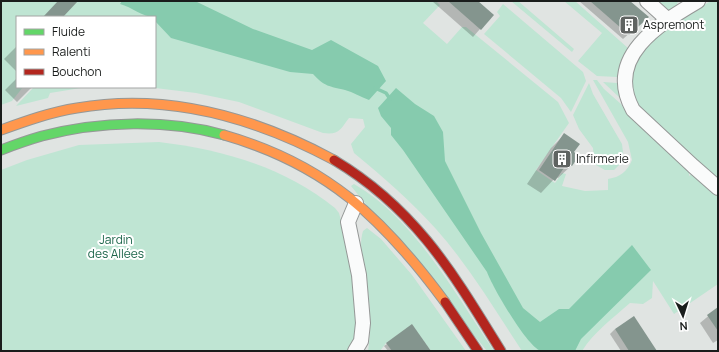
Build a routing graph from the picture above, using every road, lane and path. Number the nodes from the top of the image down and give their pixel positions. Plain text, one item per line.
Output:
1 (647, 1) edge
2 (698, 1) edge
3 (667, 19) junction
4 (1, 130) edge
5 (1, 150) edge
6 (339, 164) junction
7 (335, 186) junction
8 (718, 188) edge
9 (356, 203) junction
10 (354, 351) edge
11 (478, 351) edge
12 (501, 351) edge

1 - 3 street
2 - 3 street
3 - 8 street
4 - 6 main road
5 - 7 main road
6 - 7 street
6 - 12 main road
7 - 9 main road
9 - 10 street
9 - 11 main road

